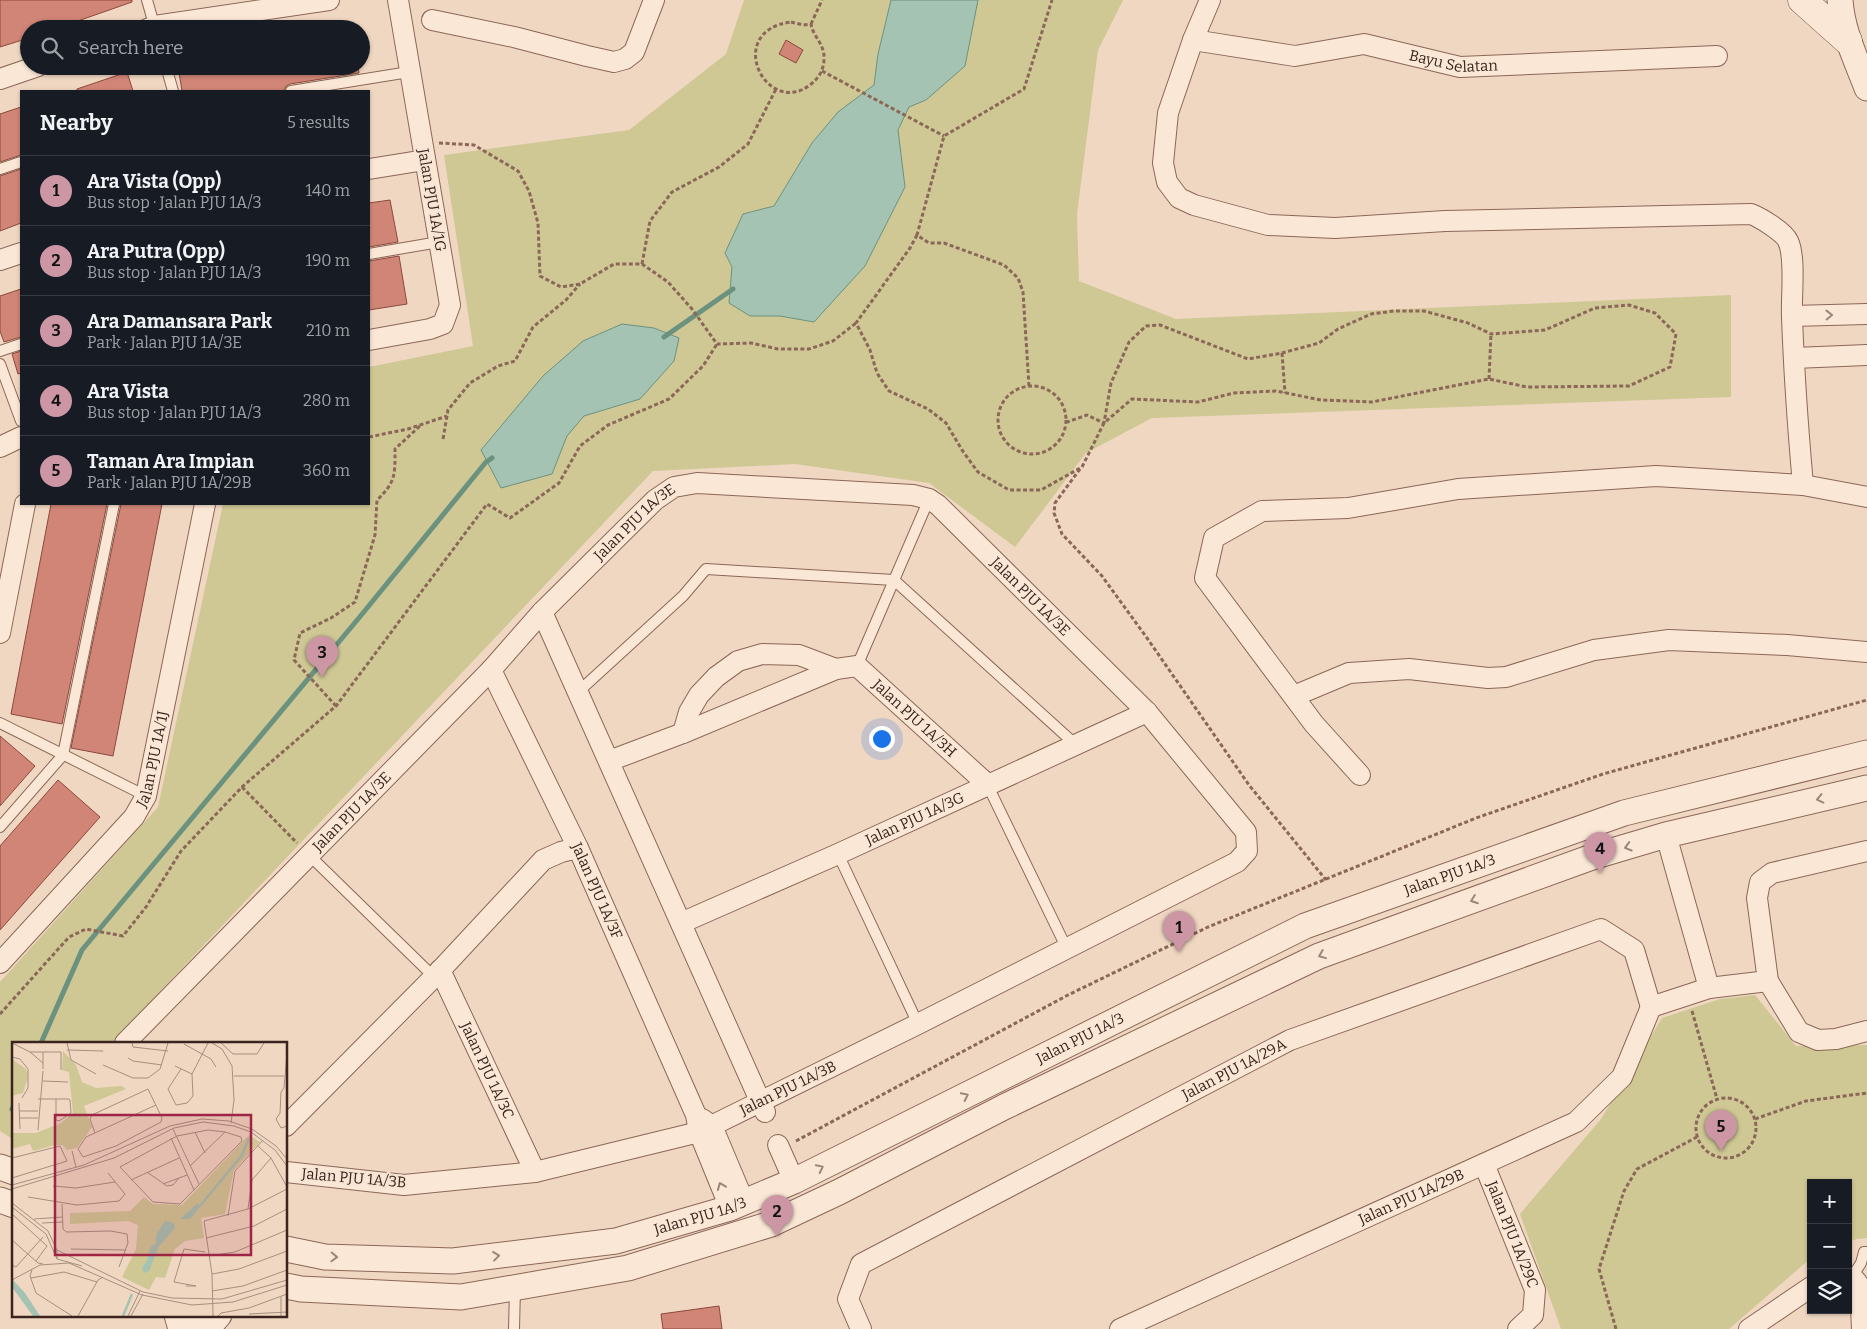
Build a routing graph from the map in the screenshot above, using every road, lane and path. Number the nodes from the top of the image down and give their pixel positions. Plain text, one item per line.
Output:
1 (147, 0) edge
2 (329, 0) edge
3 (398, 0) edge
4 (654, 0) edge
5 (822, 0) edge
6 (1052, 0) edge
7 (1210, 0) edge
8 (1802, 0) edge
9 (1840, 0) edge
10 (151, 20) edge
11 (203, 20) edge
12 (432, 20) dead end
13 (812, 24) junction
14 (1193, 40) junction
15 (1848, 41) junction
16 (1717, 56) dead end
17 (822, 71) junction
18 (20, 72) edge
19 (409, 72) junction
20 (169, 75) edge
21 (0, 79) edge
22 (1867, 88) edge
23 (776, 89) junction
24 (173, 90) edge
25 (297, 90) edge
26 (944, 136) junction
27 (423, 151) junction
28 (20, 162) edge
29 (0, 169) edge
30 (370, 169) edge
31 (916, 235) junction
32 (439, 242) junction
33 (20, 253) edge
34 (370, 254) edge
35 (0, 260) edge
36 (642, 264) junction
37 (580, 284) junction
38 (1867, 314) edge
39 (1792, 316) junction
40 (856, 323) junction
41 (1491, 334) junction
42 (370, 340) edge
43 (20, 344) edge
44 (717, 344) junction
45 (0, 351) edge
46 (1282, 353) junction
47 (1867, 355) edge
48 (1794, 358) junction
49 (0, 364) edge
50 (1489, 378) junction
51 (1029, 386) junction
52 (1285, 393) junction
53 (447, 416) junction
54 (20, 418) edge
55 (1067, 422) junction
56 (1104, 423) junction
57 (420, 425) junction
58 (20, 437) edge
59 (370, 437) edge
60 (443, 439) dead end
61 (0, 447) edge
62 (1082, 467) junction
63 (1803, 485) junction
64 (1867, 497) edge
65 (929, 499) junction
66 (25, 505) edge
67 (114, 505) edge
68 (205, 505) edge
69 (894, 580) junction
70 (542, 612) junction
71 (0, 633) edge
72 (1867, 652) edge
73 (857, 666) junction
74 (836, 669) junction
75 (491, 670) junction
76 (578, 692) junction
77 (1294, 696) junction
78 (336, 706) junction
79 (1147, 712) junction
80 (0, 723) edge
81 (683, 733) junction
82 (1076, 745) junction
83 (1867, 753) edge
84 (64, 755) junction
85 (609, 761) junction
86 (1360, 775) dead end
87 (988, 784) junction
88 (242, 787) junction
89 (1867, 788) edge
90 (146, 796) junction
91 (0, 827) edge
92 (1666, 835) junction
93 (578, 848) junction
94 (1247, 851) joint
95 (1867, 852) edge
96 (838, 854) junction
97 (309, 855) junction
98 (1326, 880) dead end
99 (681, 923) junction
100 (1067, 949) junction
101 (0, 963) edge
102 (437, 973) junction
103 (1768, 981) junction
104 (1709, 988) junction
105 (1688, 995) junction
106 (1651, 1007) junction
107 (0, 1014) edge
108 (918, 1024) junction
109 (1867, 1031) edge
110 (126, 1042) edge
111 (1867, 1093) edge
112 (1717, 1099) junction
113 (763, 1108) junction
114 (1755, 1119) junction
115 (288, 1124) edge
116 (703, 1125) junction
117 (1697, 1137) junction
118 (778, 1145) dead end
119 (1484, 1164) junction
120 (0, 1167) edge
121 (12, 1171) edge
122 (288, 1172) edge
123 (535, 1172) junction
124 (794, 1181) junction
125 (0, 1200) edge
126 (12, 1205) edge
127 (737, 1205) junction
128 (288, 1249) edge
129 (1867, 1252) edge
130 (1852, 1274) edge
131 (1852, 1278) edge
132 (515, 1288) junction
133 (291, 1289) edge
134 (1807, 1290) edge
135 (177, 1316) edge
136 (195, 1316) edge
137 (218, 1316) edge
138 (181, 1329) edge
139 (192, 1329) edge
140 (207, 1329) edge
141 (514, 1329) edge
142 (861, 1329) edge
143 (1120, 1329) edge
144 (1518, 1329) edge
145 (1616, 1329) edge
146 (1749, 1329) edge
147 (1862, 1329) edge

1 - 10 lane
2 - 11 street
3 - 19 street, Jalan PJU 1A/1G
4 - 12 street
5 - 13 path
6 - 26 path
7 - 14 street
8 - 15 main road
9 - 15 street
13 - 17 path
13 - 23 path
14 - 16 street, Bayu Selatan
14 - 39 street
15 - 22 street
17 - 23 path
17 - 26 path
18 - 21 street
19 - 25 lane
19 - 27 street, Jalan PJU 1A/1G
20 - 24 lane
23 - 36 path
26 - 31 path
27 - 30 street
27 - 32 street, Jalan PJU 1A/1G
27 - 37 path
28 - 29 lane
31 - 40 path
31 - 51 path
32 - 34 lane
32 - 42 street, Jalan PJU 1A/1G
33 - 35 street
36 - 37 path
36 - 44 path
37 - 53 path
39 -> 38 street
39 - 48 street
40 - 44 path
40 - 62 path
41 - 46 path
41 - 50 path
41 - 50 path
43 - 45 lane
44 - 78 path
46 - 52 path
46 - 56 path
47 - 48 street
48 - 63 street
49 - 54 lane
50 - 52 path
51 - 55 path
51 - 55 path
52 - 56 path
53 - 57 path
53 - 60 path
55 - 56 path
56 - 62 path
57 - 59 path
57 - 78 path
58 - 61 street
62 - 98 path
63 - 64 street
63 - 77 street
65 - 69 lane
65 - 70 street, Jalan PJU 1A/3E
65 - 79 street, Jalan PJU 1A/3E
66 - 71 street
67 - 84 lane
68 - 90 street, Jalan PJU 1A/1J
69 - 73 lane
69 - 76 lane
69 - 82 lane
70 - 75 street, Jalan PJU 1A/3E
70 - 76 street
72 - 77 street
73 - 74 street
73 - 87 street, Jalan PJU 1A/3H
74 - 81 street
74 - 81 street
75 - 93 street, Jalan PJU 1A/3F
75 - 97 street, Jalan PJU 1A/3E
76 - 85 street
77 - 86 street
78 - 88 path
79 - 82 street, Jalan PJU 1A/3G
79 - 94 street, Jalan PJU 1A/3E
80 - 84 lane
81 - 85 street
82 - 87 street, Jalan PJU 1A/3G
124 -> 83 street, Jalan PJU 1A/3
84 - 90 lane
84 - 91 lane
85 - 99 street
87 - 96 street, Jalan PJU 1A/3G
87 - 100 lane
88 - 97 path
88 - 107 path
89 -> 92 street, Jalan PJU 1A/3
90 - 101 street, Jalan PJU 1A/1J
92 - 104 street
92 -> 132 street, Jalan PJU 1A/3
93 - 102 street
93 - 116 street, Jalan PJU 1A/3F
94 - 100 street, Jalan PJU 1A/3B
95 - 103 street
96 - 99 street, Jalan PJU 1A/3G
96 - 108 lane
97 - 102 lane
97 - 110 street, Jalan PJU 1A/3E
99 - 113 street
100 - 108 street, Jalan PJU 1A/3B
102 - 115 street
102 - 123 street, Jalan PJU 1A/3C
103 - 104 street
103 - 109 street
104 - 105 street
105 - 106 street
105 - 112 path
106 - 119 street, Jalan PJU 1A/29B
106 - 142 street, Jalan PJU 1A/29A
108 - 113 street, Jalan PJU 1A/3B
111 - 114 path
112 - 114 path
112 - 117 path
113 - 116 street, Jalan PJU 1A/3B
114 - 117 path
116 - 123 street, Jalan PJU 1A/3B
116 - 127 street, Jalan PJU 1A/3F
117 - 145 path
118 - 124 street
119 - 143 street, Jalan PJU 1A/29B
119 - 144 street, Jalan PJU 1A/29C
120 - 121 street
122 - 123 street, Jalan PJU 1A/3B
124 - 127 street, Jalan PJU 1A/3
125 - 126 street
128 -> 127 street, Jalan PJU 1A/3
129 - 130 lane
131 - 147 street
132 - 133 street, Jalan PJU 1A/3
132 - 141 lane
134 - 146 street
135 - 138 street
136 - 139 street
137 - 140 street

